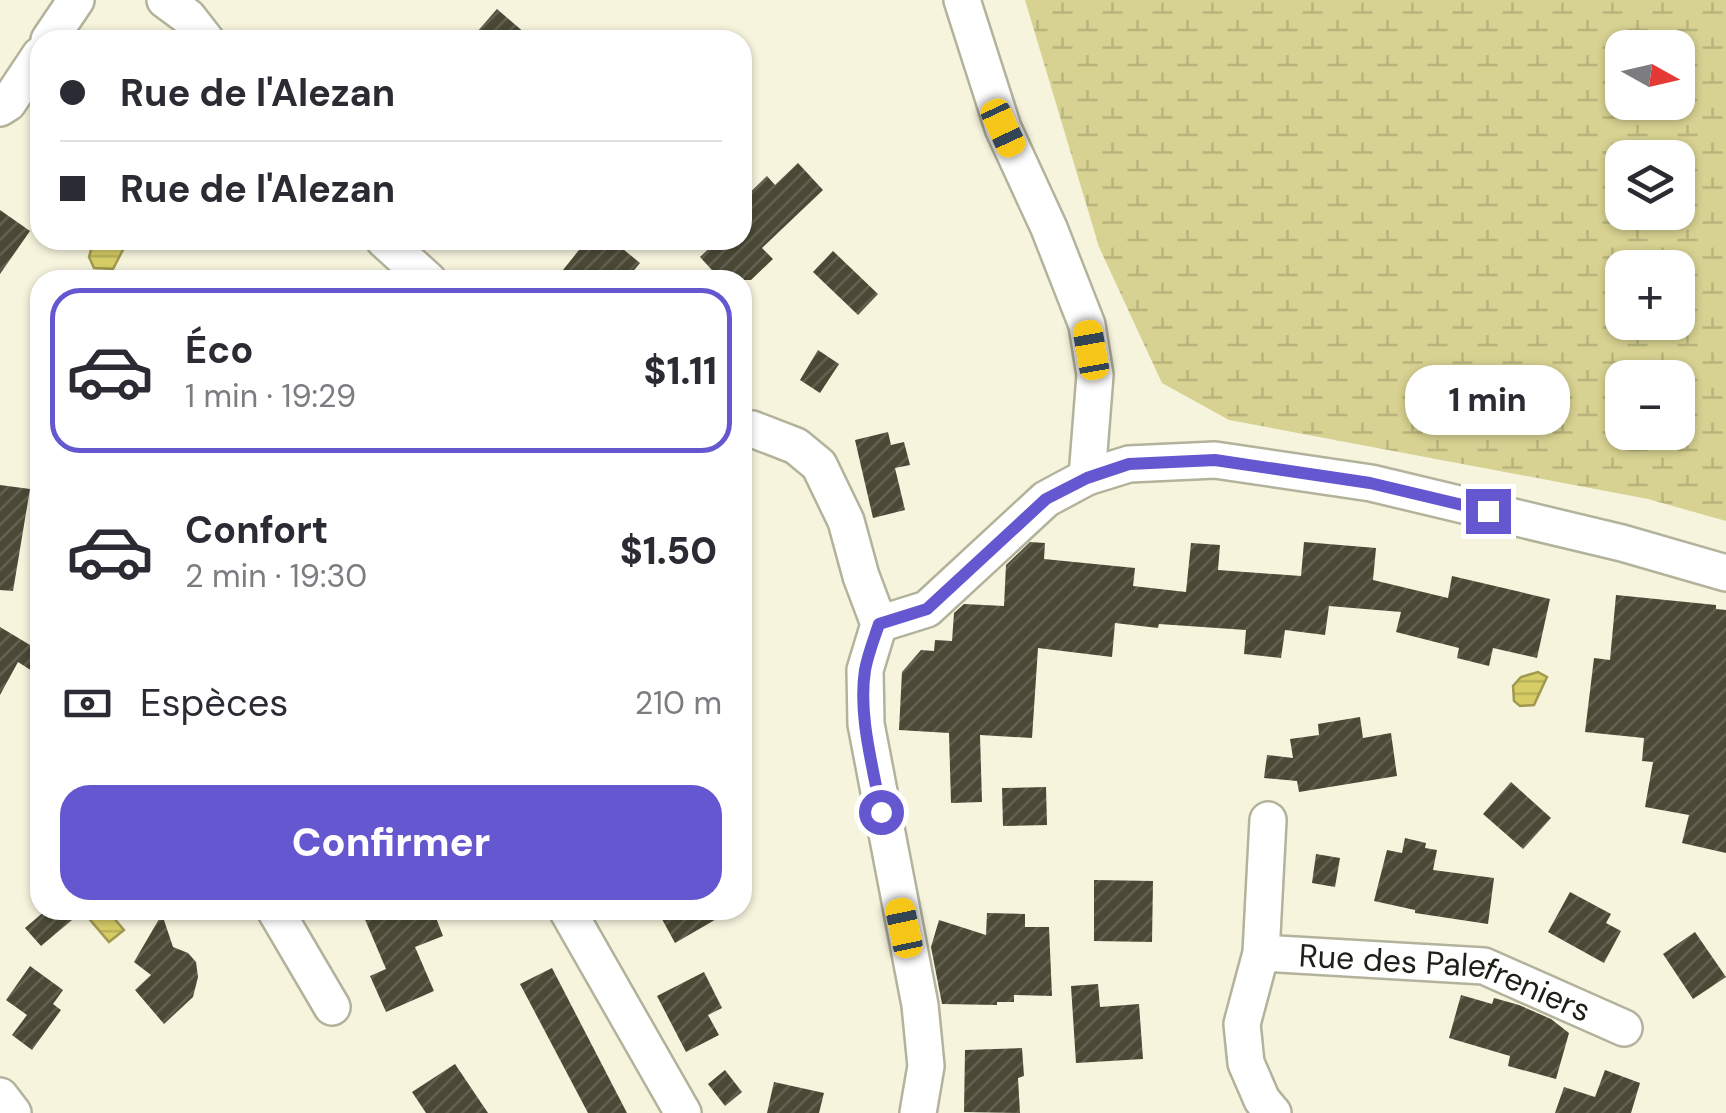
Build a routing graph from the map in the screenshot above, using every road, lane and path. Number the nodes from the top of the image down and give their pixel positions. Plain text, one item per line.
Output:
1 (76, 0) edge
2 (165, 0) edge
3 (962, 0) edge
4 (56, 30) edge
5 (198, 30) edge
6 (30, 70) edge
7 (0, 108) edge
8 (395, 250) edge
9 (417, 270) edge
10 (752, 429) edge
11 (1087, 478) junction
12 (1726, 573) edge
13 (879, 624) junction
14 (1268, 820) dead end
15 (280, 920) edge
16 (574, 920) edge
17 (1261, 953) junction
18 (332, 1007) dead end
19 (1624, 1028) dead end
20 (0, 1096) edge
21 (12, 1113) edge
22 (683, 1113) edge
23 (918, 1113) edge
24 (1272, 1113) edge

1 - 4 street
2 - 5 street
3 - 11 street
6 - 7 street
8 - 9 street
10 - 13 street
11 - 12 street
11 - 13 street
13 - 23 street
14 - 17 street
15 - 18 street
16 - 22 street
17 - 19 street, Rue des Palefreniers
17 - 24 street
20 - 21 street

